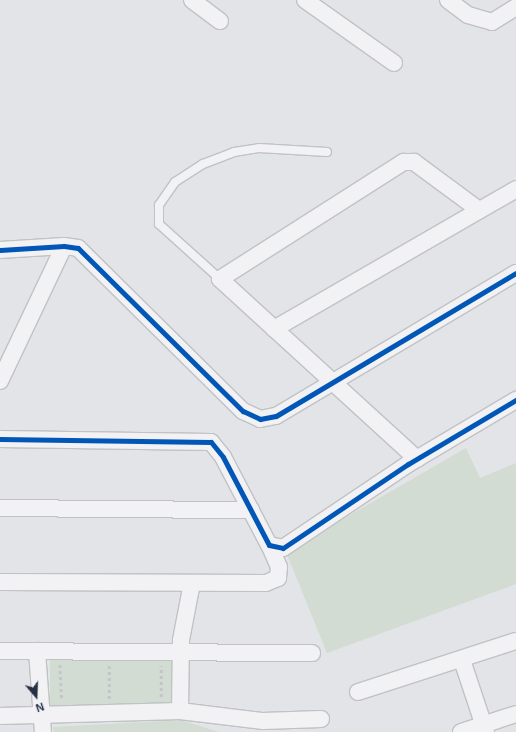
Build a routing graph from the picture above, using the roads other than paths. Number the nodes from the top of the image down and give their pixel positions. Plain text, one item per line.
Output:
1 (192, 0) edge
2 (305, 0) edge
3 (448, 0) edge
4 (516, 7) edge
5 (220, 21) dead end
6 (394, 63) dead end
7 (327, 152) dead end
8 (516, 189) edge
9 (479, 210) junction
10 (64, 246) junction
11 (0, 250) edge
12 (516, 273) edge
13 (220, 279) junction
14 (274, 329) junction
15 (0, 381) edge
16 (333, 382) junction
17 (516, 400) edge
18 (0, 439) edge
19 (417, 459) junction
20 (0, 508) edge
21 (251, 510) junction
22 (269, 545) junction
23 (0, 582) edge
24 (192, 583) junction
25 (516, 641) edge
26 (0, 651) edge
27 (37, 651) junction
28 (180, 653) junction
29 (312, 654) dead end
30 (462, 660) junction
31 (358, 692) dead end
32 (180, 711) junction
33 (516, 714) edge
34 (0, 716) edge
35 (42, 716) junction
36 (321, 719) dead end
37 (258, 726) edge
38 (485, 728) edge
39 (43, 732) edge
40 (461, 732) edge

1 - 5 street
2 - 6 street
3 - 4 street
7 - 13 lane
8 - 9 street
9 - 13 street
9 - 14 street
10 - 11 street
10 - 15 street
10 - 16 street
12 - 16 street
13 - 14 street
14 - 16 street
16 - 19 street
17 - 19 street
18 - 21 street
19 - 22 street
20 - 21 street
21 - 22 street
22 - 24 street
23 - 24 street
24 - 28 street
25 - 30 street
26 - 27 street
27 - 28 street
27 - 35 street
28 - 29 street
28 - 32 street
30 - 31 street
30 - 38 street
32 - 35 street
32 - 37 street
33 - 38 street
34 - 35 street
35 - 39 street
36 - 37 street
38 - 40 street

